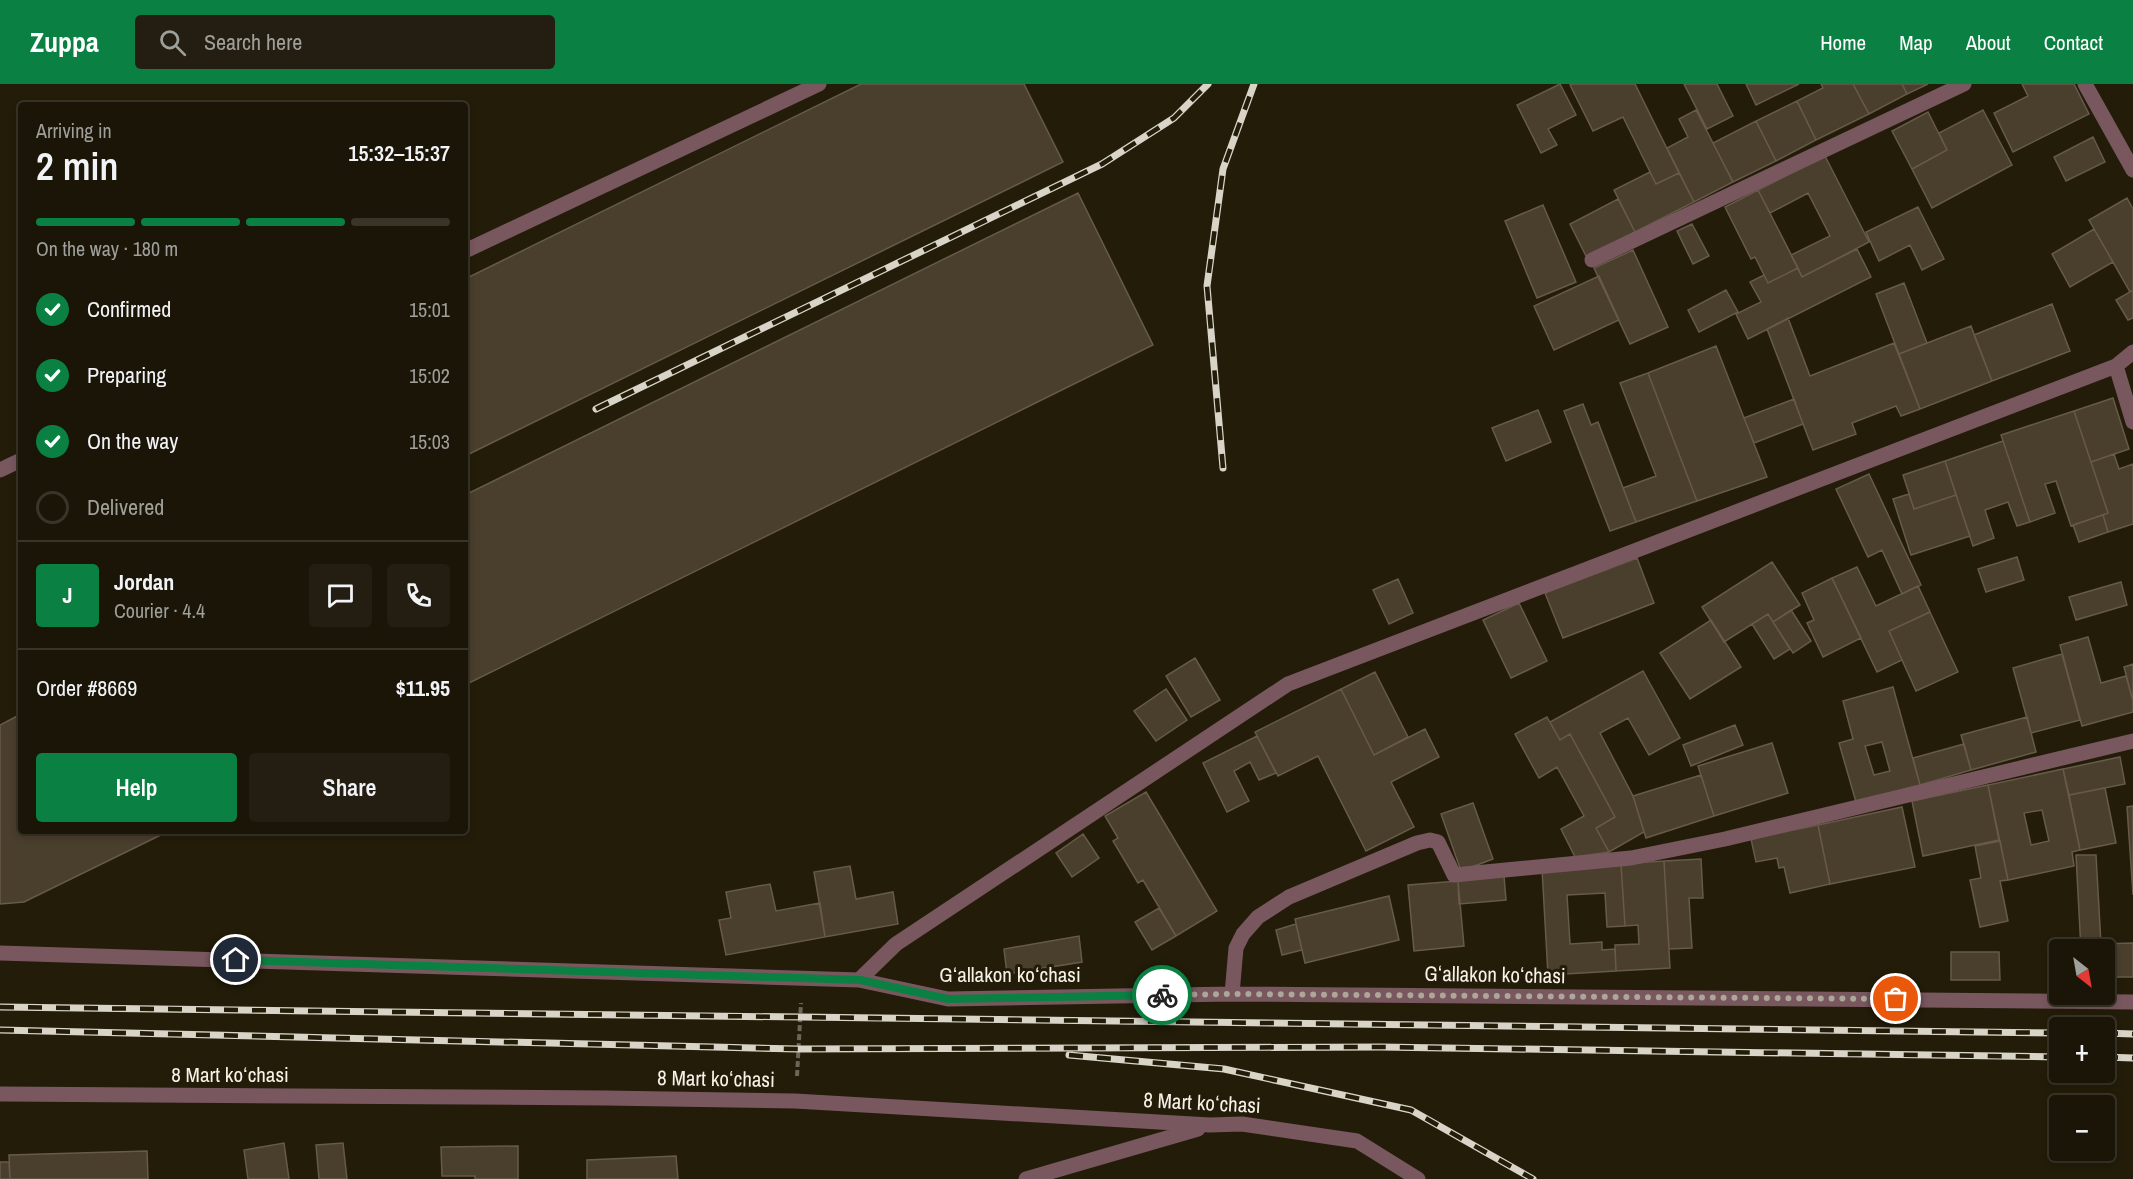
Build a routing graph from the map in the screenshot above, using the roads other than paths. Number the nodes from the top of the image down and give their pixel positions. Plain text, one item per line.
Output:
1 (819, 84) edge
2 (1964, 84) edge
3 (2085, 84) edge
4 (2133, 170) edge
5 (468, 250) edge
6 (1592, 260) dead end
7 (2133, 352) edge
8 (2116, 366) junction
9 (2133, 422) edge
10 (18, 461) edge
11 (0, 470) edge
12 (2133, 741) edge
13 (0, 953) edge
14 (860, 980) junction
15 (1232, 994) junction
16 (2133, 1002) edge
17 (0, 1094) edge
18 (1210, 1125) junction
19 (1026, 1179) edge
20 (1418, 1179) edge

1 - 5 street
2 - 6 street
3 - 4 street
7 - 8 street
8 - 9 street
8 - 14 street
10 - 11 street
12 - 15 street
13 - 14 street, Gʻallakon koʻchasi
14 - 15 street, Gʻallakon koʻchasi
15 - 16 street, Gʻallakon koʻchasi
17 - 18 street, 8 Mart koʻchasi
18 - 19 street
18 - 20 street, 8 Mart koʻchasi

